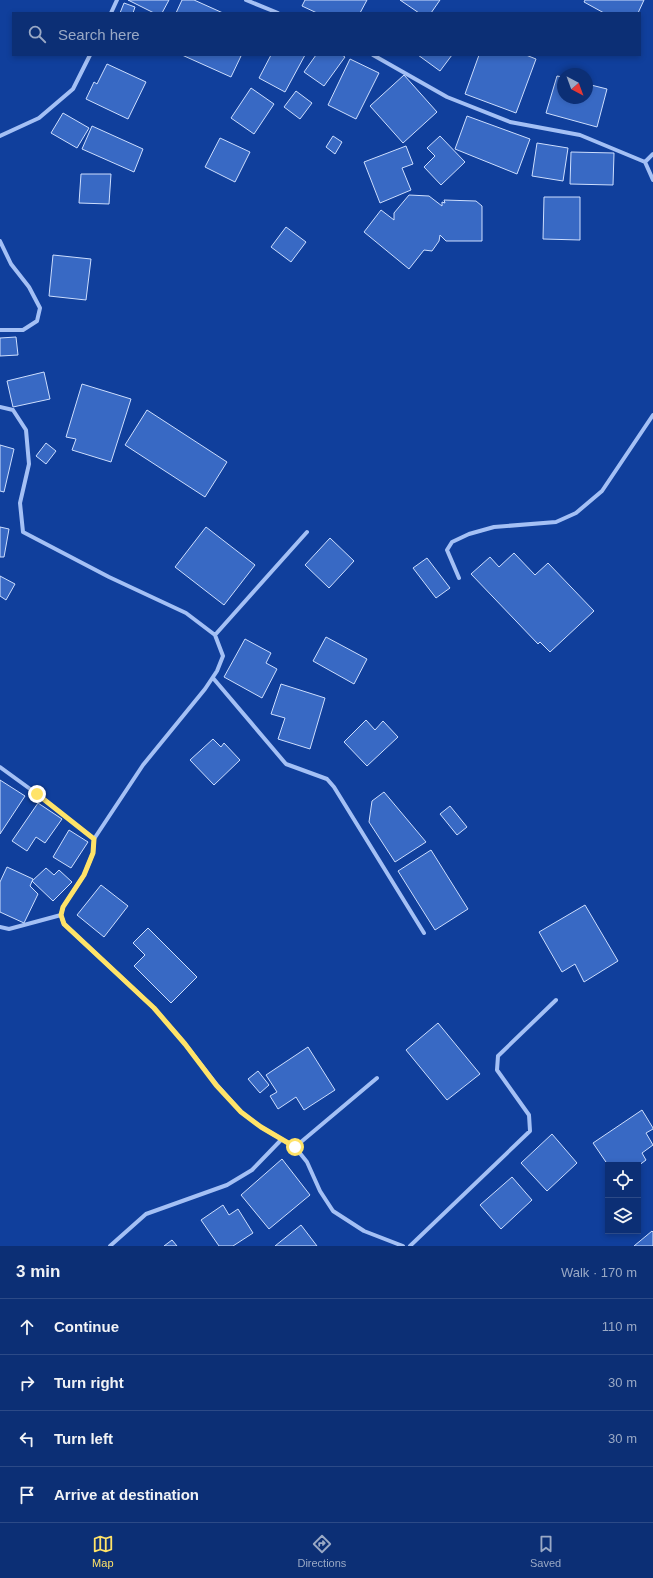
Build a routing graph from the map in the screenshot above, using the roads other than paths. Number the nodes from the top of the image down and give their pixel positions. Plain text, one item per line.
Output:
1 (118, 0) edge
2 (246, 0) edge
3 (112, 12) edge
4 (276, 12) edge
5 (90, 56) edge
6 (375, 56) edge
7 (0, 136) edge
8 (653, 154) edge
9 (645, 162) junction
10 (653, 180) edge
11 (0, 241) edge
12 (0, 330) edge
13 (0, 407) edge
14 (653, 415) edge
15 (306, 532) dead end
16 (459, 578) dead end
17 (215, 635) junction
18 (213, 678) junction
19 (0, 767) edge
20 (94, 839) junction
21 (61, 915) junction
22 (0, 927) edge
23 (424, 933) dead end
24 (556, 1000) dead end
25 (377, 1078) dead end
26 (281, 1140) junction
27 (295, 1147) junction
28 (110, 1246) edge
29 (403, 1246) edge
30 (410, 1246) edge

1 - 3 street
2 - 4 street
5 - 7 street
6 - 9 street
8 - 9 street
9 - 10 street
11 - 12 street
13 - 17 street
14 - 16 street
15 - 17 street
17 - 18 street
18 - 20 street
18 - 23 street
19 - 20 street
20 - 21 street
21 - 22 street
21 - 26 street
24 - 30 street
25 - 27 street
26 - 27 street
26 - 28 street
27 - 29 street

